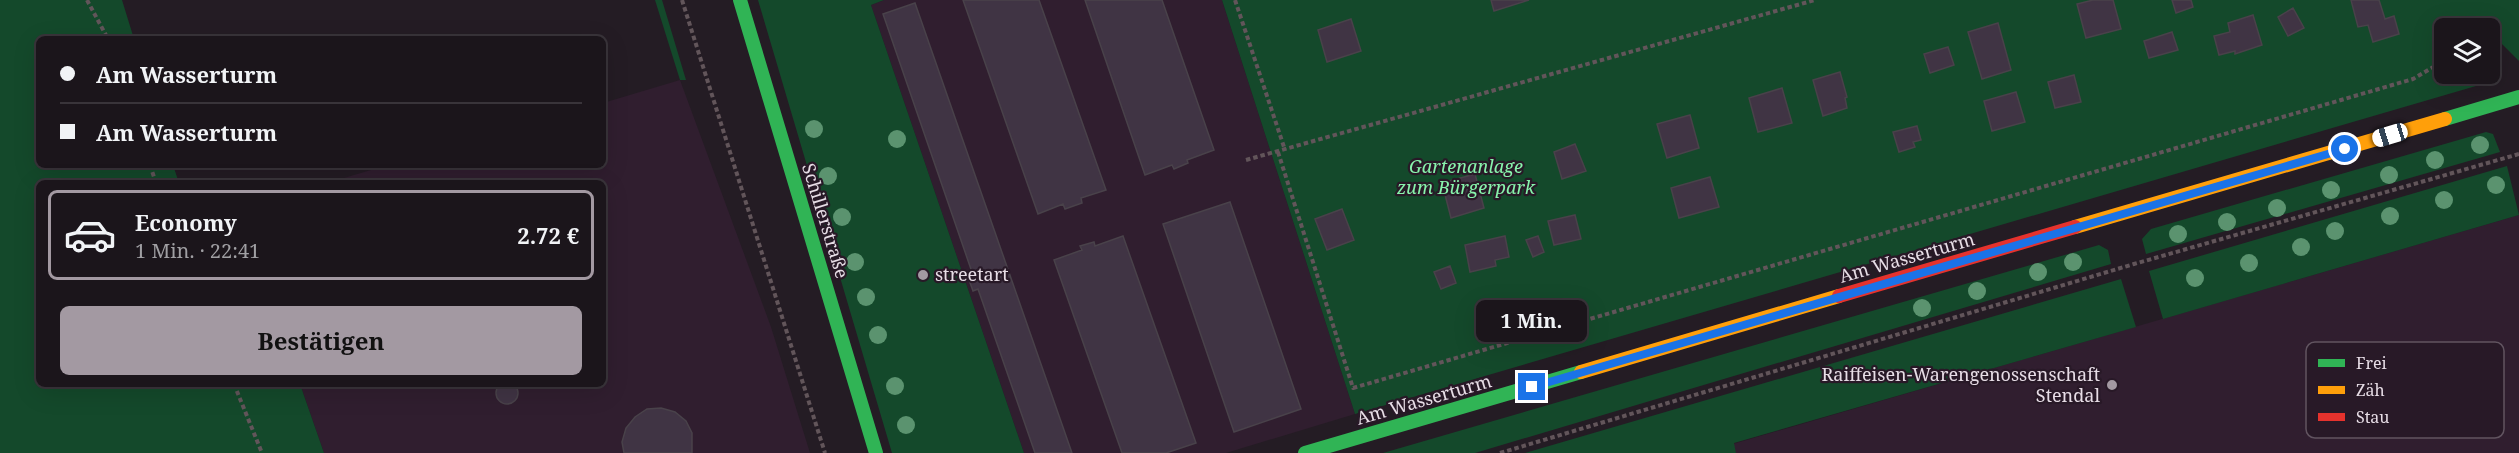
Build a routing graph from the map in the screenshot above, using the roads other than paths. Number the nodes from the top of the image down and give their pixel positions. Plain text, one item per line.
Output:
1 (740, 0) edge
2 (2519, 97) edge
3 (876, 453) edge
4 (1305, 453) edge

1 - 3 street, Schillerstraße
2 - 4 street, Am Wasserturm

